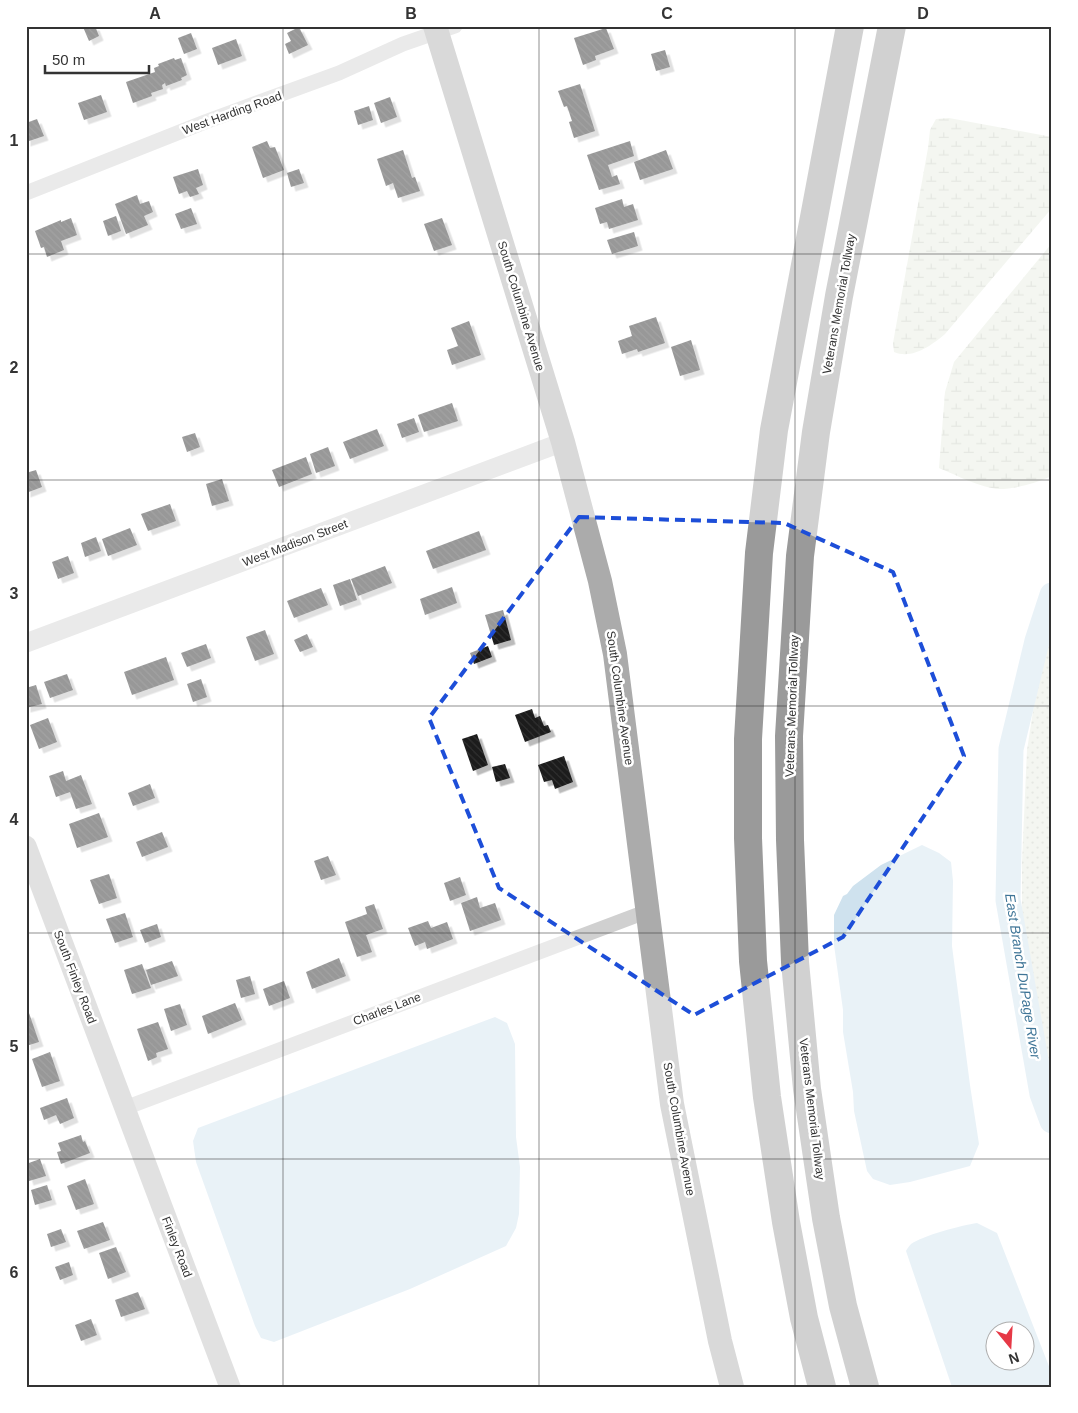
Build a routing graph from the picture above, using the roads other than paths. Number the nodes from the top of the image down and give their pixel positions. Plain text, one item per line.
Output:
1 (850, 26) edge
2 (892, 26) edge
3 (442, 28) edge
4 (26, 193) edge
5 (563, 442) junction
6 (26, 643) edge
7 (26, 846) edge
8 (648, 911) junction
9 (125, 1108) junction
10 (230, 1387) edge
11 (732, 1387) edge
12 (822, 1387) edge
13 (865, 1387) edge

1 - 12 highway
2 - 13 highway, Veterans Memorial Tollway
3 - 4 street, West Harding Road
3 - 5 main road, South Columbine Avenue
5 - 6 street, West Madison Street
5 - 8 main road, South Columbine Avenue
7 - 9 main road, South Finley Road
8 - 9 street, Charles Lane
8 - 11 main road, South Columbine Avenue
9 - 10 main road, Finley Road

